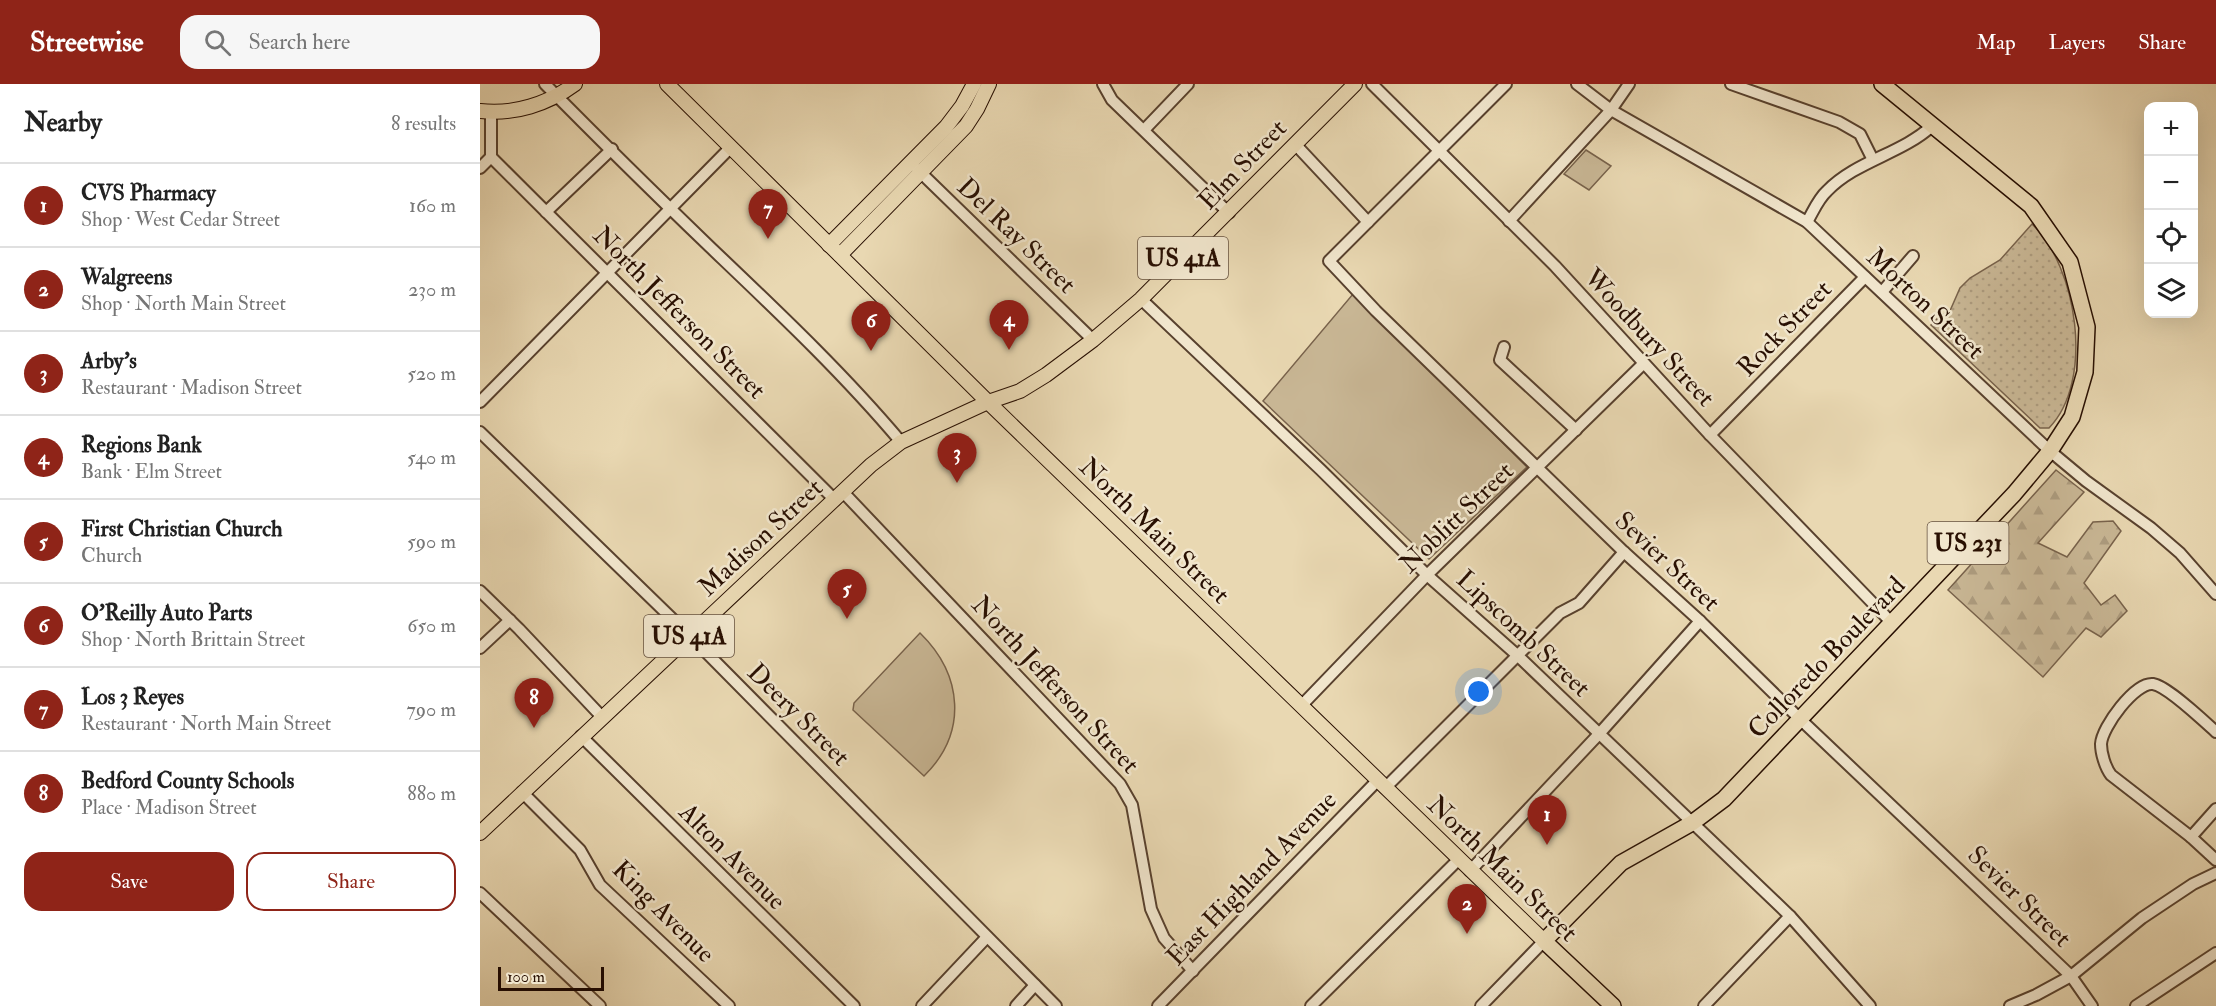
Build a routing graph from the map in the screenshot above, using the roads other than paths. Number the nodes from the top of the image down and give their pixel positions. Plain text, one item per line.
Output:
1 (544, 84) edge
2 (575, 84) edge
3 (667, 84) edge
4 (974, 84) edge
5 (989, 84) edge
6 (1103, 84) edge
7 (1188, 84) edge
8 (1355, 84) edge
9 (1372, 84) edge
10 (1506, 84) edge
11 (1577, 84) edge
12 (1629, 84) edge
13 (1731, 84) edge
14 (1882, 84) edge
15 (558, 97) junction
16 (1611, 110) junction
17 (486, 112) edge
18 (1932, 126) junction
19 (1144, 130) junction
20 (1295, 144) junction
21 (730, 148) junction
22 (612, 149) junction
23 (1438, 152) junction
24 (491, 157) junction
25 (1873, 160) junction
26 (911, 162) junction
27 (480, 168) edge
28 (921, 173) junction
29 (669, 208) junction
30 (546, 212) junction
31 (1229, 213) junction
32 (1368, 222) junction
33 (1509, 222) junction
34 (1807, 222) junction
35 (829, 245) junction
36 (840, 255) junction
37 (1913, 256) dead end
38 (607, 273) junction
39 (1865, 277) junction
40 (1882, 292) junction
41 (1141, 299) junction
42 (1093, 340) junction
43 (1504, 347) dead end
44 (1643, 364) junction
45 (480, 402) edge
46 (988, 402) junction
47 (1576, 430) junction
48 (480, 432) edge
49 (1710, 435) junction
50 (901, 442) junction
51 (2050, 451) junction
52 (1539, 468) junction
53 (839, 496) junction
54 (1624, 552) junction
55 (1427, 575) junction
56 (480, 591) edge
57 (2215, 591) edge
58 (510, 620) junction
59 (1700, 621) junction
60 (1892, 623) junction
61 (690, 636) junction
62 (480, 648) edge
63 (1517, 655) junction
64 (1302, 705) junction
65 (602, 717) junction
66 (1800, 719) junction
67 (2216, 732) edge
68 (1599, 734) junction
69 (582, 736) junction
70 (1381, 784) junction
71 (522, 792) junction
72 (2216, 809) edge
73 (1692, 823) junction
74 (480, 832) edge
75 (2191, 837) junction
76 (1458, 860) junction
77 (2216, 860) edge
78 (1470, 871) junction
79 (2216, 873) edge
80 (480, 893) edge
81 (1790, 916) junction
82 (987, 937) junction
83 (1544, 941) junction
84 (2216, 953) edge
85 (1193, 971) junction
86 (2071, 976) junction
87 (1035, 985) junction
88 (600, 1006) edge
89 (729, 1006) edge
90 (854, 1006) edge
91 (922, 1006) edge
92 (1016, 1006) edge
93 (1056, 1006) edge
94 (1158, 1006) edge
95 (1311, 1006) edge
96 (1481, 1006) edge
97 (1613, 1006) edge
98 (1704, 1006) edge
99 (1870, 1006) edge
100 (2010, 1006) edge
101 (2092, 1006) edge
102 (2136, 1006) edge

1 - 15 street
2 - 15 main road
3 - 21 main road, North Main Street
4 - 26 main road
5 - 28 main road
6 - 19 street
7 - 19 street
8 - 20 main road, Elm Street / US 41A
9 - 23 street, Woodbury Street
10 - 23 street
11 - 16 street, Morton Street
12 - 16 street
13 - 25 street
14 - 18 highway, Colloredo Boulevard / US 231
15 - 17 main road
15 - 22 street
16 - 33 street
16 - 34 street, Morton Street
17 - 24 street
18 - 25 street
18 - 51 highway, Colloredo Boulevard / US 231
19 - 31 street
20 - 31 main road, Elm Street / US 41A
20 - 32 street
21 - 29 street
21 - 35 main road, North Main Street
22 - 29 street
22 - 30 street
23 - 32 street
23 - 33 street, Woodbury Street
24 - 27 street
24 - 30 street, North Jefferson Street
25 - 34 street
26 - 28 street, Del Ray Street
26 - 35 main road
28 - 36 main road
28 - 42 street, Del Ray Street
29 - 38 street
29 - 50 street
30 - 38 street, North Jefferson Street
31 - 41 main road, Elm Street / US 41A
32 - 52 street, Sevier Street
33 - 44 street, Woodbury Street
34 - 39 street, Morton Street
35 - 36 main road, North Main Street
36 - 46 main road, North Main Street
37 - 40 street
38 - 45 street
38 - 53 street, North Jefferson Street
39 - 40 street, Morton Street
39 - 49 street, Rock Street
40 - 51 street, Morton Street
41 - 42 main road, Elm Street / US 41A
41 - 55 street, Lipscomb Street
42 - 46 main road, Elm Street / US 41A
43 - 47 street
44 - 47 street, Noblitt Street
44 - 49 street, Woodbury Street
46 - 50 main road, Madison Street / US 41A
46 - 64 main road, North Main Street
47 - 52 street, Noblitt Street
48 - 61 street, Deery Street
49 - 60 street, Woodbury Street
50 - 53 main road, Madison Street / US 41A
51 - 57 street, Morton Street
51 - 60 highway, Colloredo Boulevard / US 231
52 - 54 street, Sevier Street
52 - 55 street, Noblitt Street
53 - 61 main road, Madison Street / US 41A
53 - 85 street, North Jefferson Street
54 - 59 street, Sevier Street
54 - 63 street, East Highland Avenue
55 - 63 street, Lipscomb Street
55 - 64 street, Noblitt Street
56 - 58 street
58 - 62 street
58 - 65 street
59 - 66 street, Sevier Street
59 - 68 street
60 - 66 highway, Colloredo Boulevard / US 231
61 - 65 main road, Madison Street / US 41A
61 - 82 street, Deery Street
63 - 68 street, Lipscomb Street
63 - 70 street, East Highland Avenue
64 - 70 main road, North Main Street
65 - 69 main road, Madison Street / US 41A
66 - 73 highway, Colloredo Boulevard / US 231
66 - 86 street, Sevier Street
67 - 75 street
68 - 73 street, Lipscomb Street
68 - 78 street
69 - 71 main road, Madison Street / US 41A
69 - 90 street, Alton Avenue
70 - 76 main road, North Main Street
70 - 85 street, East Highland Avenue
71 - 74 main road, Madison Street / US 41A
71 - 89 street, King Avenue
72 - 75 street
73 - 81 street, Lipscomb Street
73 - 83 highway, Colloredo Boulevard / US 231
75 - 77 street
76 - 78 main road, North Main Street
76 - 95 street
78 - 83 main road, North Main Street
79 - 86 street
80 - 88 street
81 - 98 street
81 - 99 street, Lipscomb Street
82 - 87 street, Deery Street
82 - 91 street
83 - 96 street
83 - 97 highway, North Main Street
84 - 102 street
85 - 94 street, East Highland Avenue
86 - 100 street
86 - 101 street, Sevier Street
87 - 92 street
87 - 93 street, Deery Street

